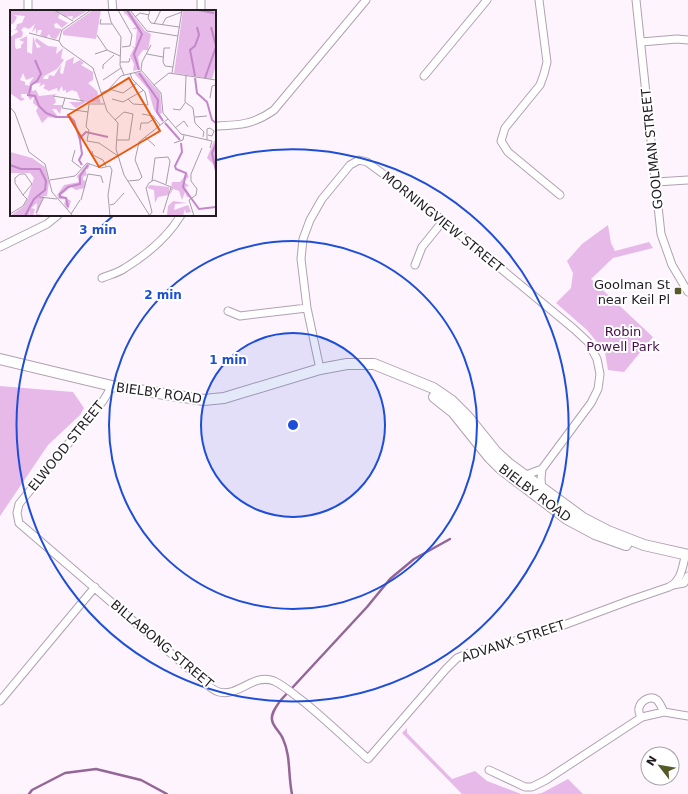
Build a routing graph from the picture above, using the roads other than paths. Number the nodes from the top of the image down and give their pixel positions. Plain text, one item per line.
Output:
1 (112, 0) edge
2 (366, 0) edge
3 (487, 0) edge
4 (539, 0) edge
5 (636, 0) edge
6 (113, 10) edge
7 (688, 40) edge
8 (641, 42) junction
9 (424, 76) dead end
10 (216, 126) edge
11 (688, 180) edge
12 (656, 182) junction
13 (560, 195) dead end
14 (57, 216) edge
15 (180, 216) edge
16 (443, 221) junction
17 (0, 247) edge
18 (415, 265) dead end
19 (102, 278) dead end
20 (688, 292) edge
21 (307, 308) junction
22 (228, 311) dead end
23 (0, 359) edge
24 (320, 369) junction
25 (410, 379) junction
26 (112, 386) junction
27 (542, 468) junction
28 (526, 475) junction
29 (542, 488) junction
30 (19, 504) joint
31 (687, 557) edge
32 (688, 576) edge
33 (673, 585) junction
34 (95, 587) junction
35 (0, 702) edge
36 (664, 712) junction
37 (688, 716) edge
38 (641, 718) junction
39 (368, 759) joint
40 (489, 770) dead end

1 - 6 street
2 - 10 street
3 - 9 street
4 - 13 street
5 - 8 street, GOOLMAN STREET
7 - 8 street
8 - 12 street, GOOLMAN STREET
11 - 12 street
12 - 20 street, GOOLMAN STREET
14 - 17 street
15 - 19 street
16 - 18 street
16 - 21 street, MORNINGVIEW STREET
16 - 27 street, MORNINGVIEW STREET
21 - 22 street
21 - 24 street, MORNINGVIEW STREET
23 - 26 street, BIELBY ROAD
24 - 25 street, BIELBY ROAD
24 - 26 street, BIELBY ROAD
25 - 28 street, BIELBY ROAD
25 - 31 street, BIELBY ROAD
26 - 30 street, ELWOOD STREET
27 - 28 street, MORNINGVIEW STREET
27 - 29 street
28 - 29 street, BIELBY ROAD
29 - 31 street, BIELBY ROAD
30 - 34 street, BILLABONG STREET
31 - 33 street
32 - 33 street, ADVANX STREET
33 - 39 street, ADVANX STREET
34 - 35 street
34 - 39 street, BILLABONG STREET
36 - 37 street
36 - 38 street
36 - 38 street
38 - 40 street

